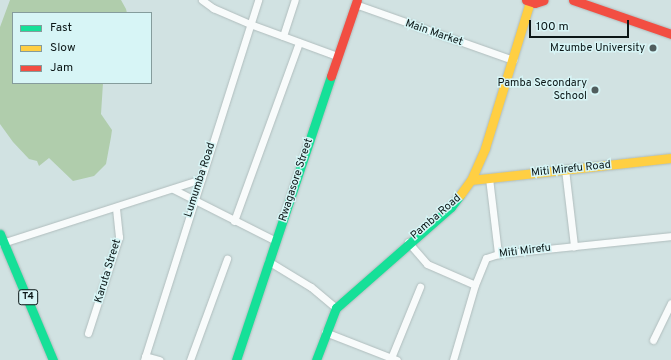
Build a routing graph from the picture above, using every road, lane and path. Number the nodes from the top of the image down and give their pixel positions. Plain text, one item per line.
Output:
1 (202, 0) edge
2 (258, 0) edge
3 (295, 0) edge
4 (544, 0) edge
5 (573, 0) edge
6 (528, 1) edge
7 (356, 2) edge
8 (250, 24) junction
9 (671, 34) edge
10 (283, 36) junction
11 (299, 42) junction
12 (337, 56) junction
13 (514, 60) junction
14 (671, 158) edge
15 (565, 169) junction
16 (489, 178) junction
17 (201, 179) junction
18 (471, 180) junction
19 (173, 189) junction
20 (194, 200) junction
21 (116, 208) junction
22 (234, 222) junction
23 (671, 236) edge
24 (1, 240) edge
25 (276, 241) junction
26 (408, 242) junction
27 (574, 246) junction
28 (498, 254) junction
29 (227, 259) dead end
30 (268, 261) junction
31 (475, 285) junction
32 (420, 287) dead end
33 (671, 303) edge
34 (336, 308) junction
35 (325, 332) junction
36 (88, 333) dead end
37 (653, 340) dead end
38 (144, 358) edge
39 (394, 359) edge
40 (53, 360) edge
41 (159, 360) edge
42 (190, 360) edge
43 (236, 360) edge
44 (316, 360) edge
45 (453, 360) edge

1 - 8 street
2 - 8 street, Lumumba Road
3 - 10 street
4 - 6 main road
5 - 9 main road
6 - 13 main road, Pamba Road
7 - 12 main road, Rwagasore Street
7 - 13 street, Main Market
8 - 10 street
8 - 17 street, Lumumba Road
10 - 11 street
11 - 12 street
11 - 22 street
12 - 25 main road, Rwagasore Street
13 - 18 main road, Pamba Road
14 - 15 main road, Miti Mirefu Road
15 - 16 main road, Miti Mirefu Road
15 - 27 street
16 - 18 main road, Miti Mirefu Road
16 - 28 street
17 - 19 street
17 - 20 street, Lumumba Road
18 - 26 main road, Pamba Road
19 - 20 street
19 - 21 street
20 - 22 street
20 - 38 street, Lumumba Road
21 - 24 street
21 - 36 street, Karuta Street
22 - 25 street
23 - 27 street, Miti Mirefu
24 - 40 main road, T4
25 - 30 main road, Rwagasore Street
26 - 31 street
26 - 34 main road, Pamba Road
27 - 28 street, Miti Mirefu
28 - 31 street, Miti Mirefu
29 - 42 street
30 - 34 street
30 - 43 main road, Rwagasore Street
31 - 45 street, Miti Mirefu
32 - 39 street
33 - 37 street
34 - 35 main road, Pamba Road
35 - 39 street
35 - 44 main road, Pamba Road
38 - 41 street

